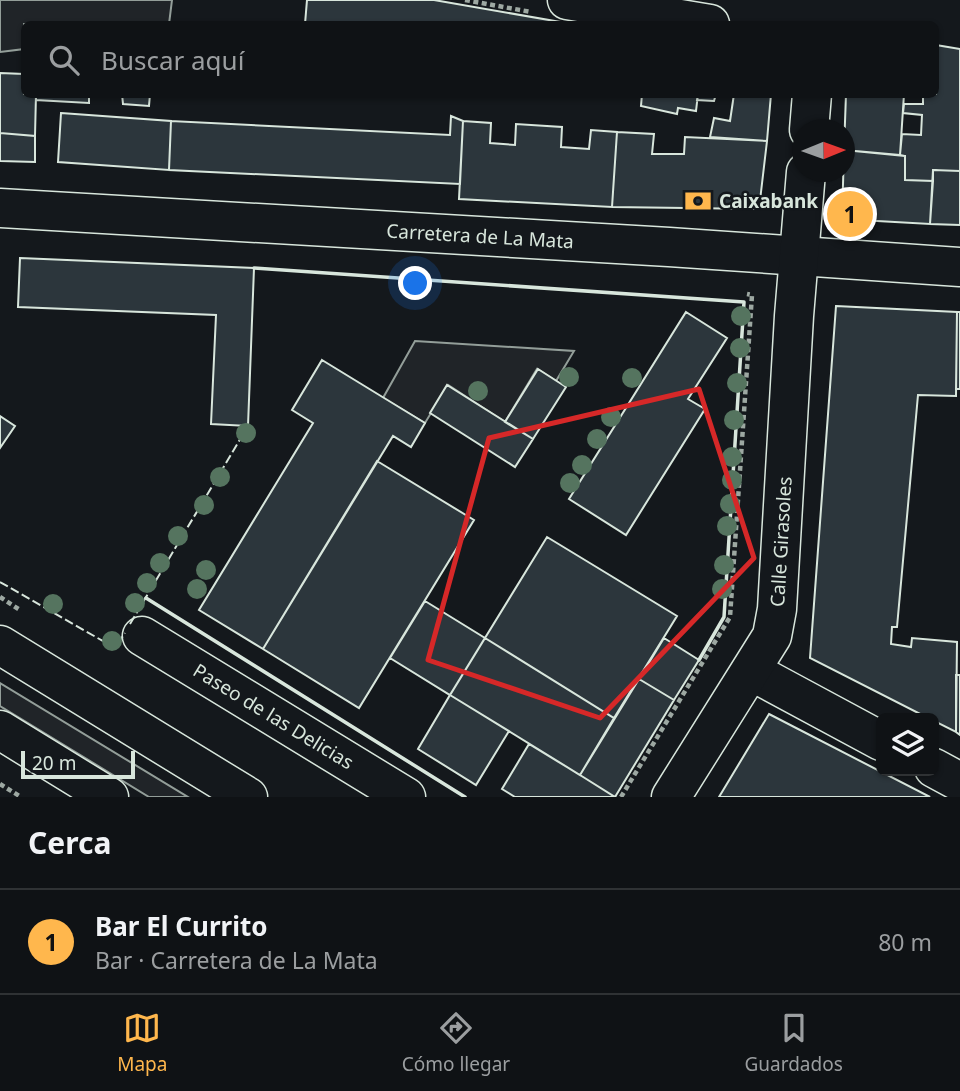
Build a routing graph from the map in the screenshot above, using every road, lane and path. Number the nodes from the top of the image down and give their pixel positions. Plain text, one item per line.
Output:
1 (567, 0) edge
2 (692, 21) edge
3 (812, 98) edge
4 (810, 119) edge
5 (805, 182) edge
6 (0, 208) edge
7 (799, 255) junction
8 (960, 267) edge
9 (752, 295) dead end
10 (142, 636) dead end
11 (0, 645) edge
12 (751, 671) junction
13 (0, 730) edge
14 (876, 738) edge
15 (939, 771) edge
16 (960, 782) edge
17 (0, 785) edge
18 (21, 797) edge
19 (109, 797) edge
20 (248, 797) edge
21 (406, 797) edge
22 (621, 797) edge
23 (671, 797) edge

1 - 2 street
3 - 4 street
5 - 7 street, Calle Girasoles
6 - 7 street, Carretera de La Mata
7 - 8 street, Carretera de La Mata
7 - 12 street, Calle Girasoles
9 - 22 path
10 - 21 street, Paseo de las Delicias
11 - 20 street
12 - 14 street
12 - 23 street, Calle Girasoles
13 - 19 street
15 - 16 street
17 - 18 path

